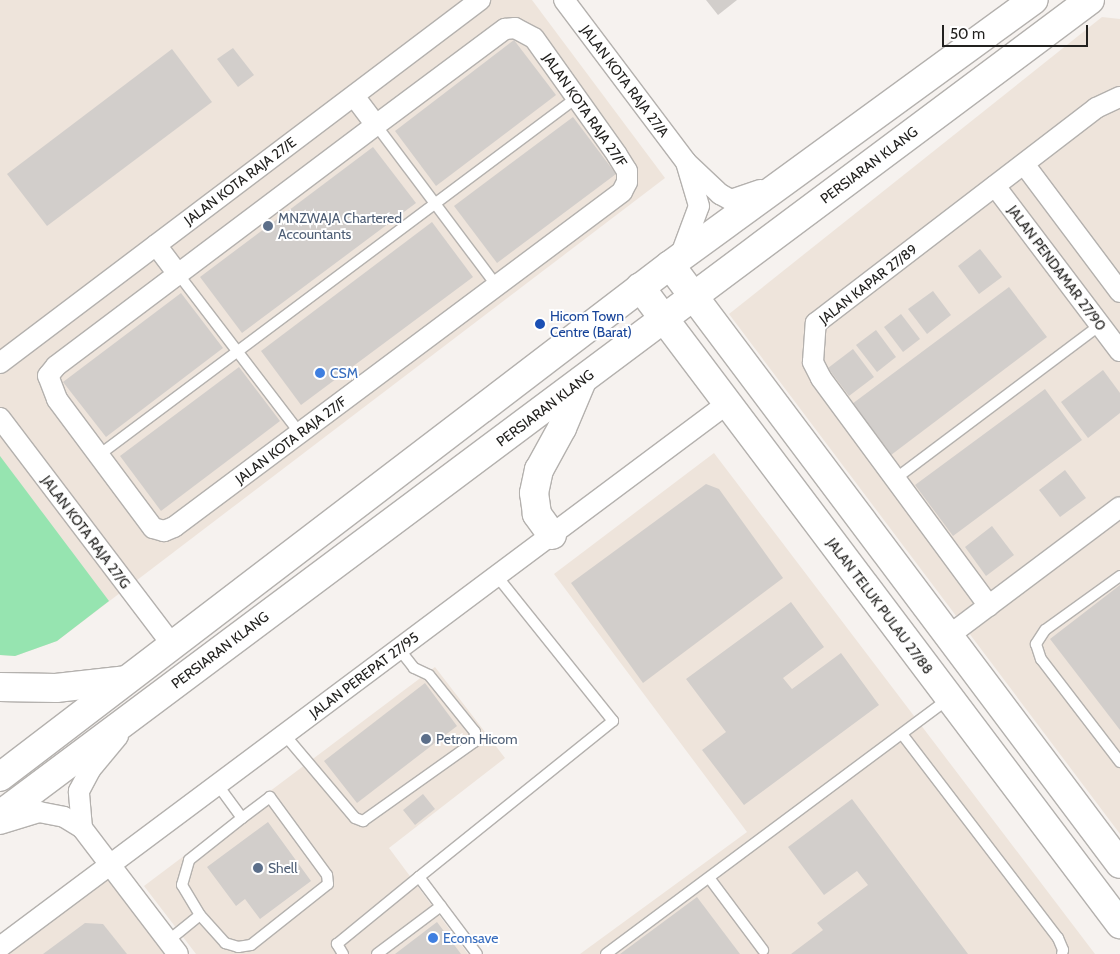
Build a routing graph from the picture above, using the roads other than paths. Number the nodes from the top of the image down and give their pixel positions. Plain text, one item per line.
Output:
1 (480, 0) edge
2 (564, 0) edge
3 (1090, 0) edge
4 (1103, 0) edge
5 (1030, 2) edge
6 (1060, 22) junction
7 (354, 96) junction
8 (1120, 97) edge
9 (576, 98) junction
10 (376, 125) junction
11 (686, 162) junction
12 (1024, 164) junction
13 (794, 174) junction
14 (995, 186) junction
15 (435, 204) junction
16 (156, 245) junction
17 (674, 262) junction
18 (179, 275) junction
19 (496, 286) junction
20 (640, 287) junction
21 (1120, 292) edge
22 (693, 298) junction
23 (665, 319) junction
24 (1100, 325) junction
25 (238, 351) junction
26 (1120, 351) edge
27 (0, 363) edge
28 (582, 382) junction
29 (728, 403) junction
30 (0, 418) edge
31 (300, 433) junction
32 (99, 454) junction
33 (895, 479) junction
34 (1120, 507) edge
35 (552, 535) junction
36 (497, 576) junction
37 (1120, 576) edge
38 (989, 606) junction
39 (947, 637) junction
40 (172, 646) junction
41 (399, 648) junction
42 (128, 680) junction
43 (0, 687) edge
44 (949, 698) junction
45 (150, 702) junction
46 (284, 734) junction
47 (902, 734) junction
48 (1120, 762) edge
49 (0, 777) edge
50 (217, 784) junction
51 (0, 815) edge
52 (242, 818) junction
53 (0, 824) edge
54 (82, 828) junction
55 (110, 864) junction
56 (1120, 864) edge
57 (419, 877) junction
58 (710, 879) junction
59 (441, 906) junction
60 (200, 915) junction
61 (1120, 924) edge
62 (0, 947) edge
63 (173, 948) edge
64 (763, 950) dead end
65 (343, 954) edge
66 (377, 954) edge
67 (477, 954) edge
68 (606, 954) edge
69 (1062, 954) edge

1 - 7 street, JALAN KOTA RAJA 27/E
2 - 11 street, JALAN KOTA RAJA 27/A
3 - 6 main road, PERSIARAN KLANG
4 - 6 main road
5 - 13 main road
6 - 22 main road, PERSIARAN KLANG
7 - 10 street
7 - 16 street, JALAN KOTA RAJA 27/E
8 - 12 street, JALAN KAPAR 27/89
9 - 10 street, JALAN KOTA RAJA 27/F
9 - 15 lane
9 - 19 street, JALAN KOTA RAJA 27/F
10 - 15 lane
10 - 18 street, JALAN KOTA RAJA 27/F
11 - 13 street, JALAN KOTA RAJA 27/A
11 - 17 street, JALAN KOTA RAJA 27/A
12 - 14 street, JALAN KAPAR 27/89
12 - 21 street
13 - 17 main road
14 - 24 street, JALAN PENDAMAR 27/90
14 - 33 street, JALAN KAPAR 27/89
15 - 19 lane
15 - 25 lane
16 - 18 street
16 - 27 street, JALAN KOTA RAJA 27/E
17 - 20 main road
17 - 22 main road
18 - 25 lane
18 - 32 street, JALAN KOTA RAJA 27/F
19 - 31 street, JALAN KOTA RAJA 27/F
20 - 23 main road, JALAN TELUK PULAU 27/88
20 - 40 main road
22 - 23 main road, PERSIARAN KLANG
22 - 39 main road
23 - 28 main road, PERSIARAN KLANG
23 - 29 main road, JALAN TELUK PULAU 27/88
24 - 26 street, JALAN PENDAMAR 27/90
24 - 33 lane
25 - 31 lane
25 - 32 lane
28 - 35 main road
28 - 45 main road, PERSIARAN KLANG
29 - 35 street, JALAN PEREPAT 27/95
29 - 44 main road, JALAN TELUK PULAU 27/88
30 - 40 street, JALAN KOTA RAJA 27/G
31 - 32 street, JALAN KOTA RAJA 27/F
33 - 38 street, JALAN KAPAR 27/89
34 - 38 street
35 - 36 street, JALAN PEREPAT 27/95
36 - 41 street, JALAN PEREPAT 27/95
36 - 57 lane
37 - 48 lane
38 - 39 street
39 - 56 main road
40 - 42 main road
41 - 46 street, JALAN PEREPAT 27/95
41 - 46 lane
42 - 43 main road
42 - 49 main road
44 - 47 lane
44 - 61 main road, JALAN TELUK PULAU 27/88
45 - 51 main road, PERSIARAN KLANG
45 - 54 street
46 - 50 street, JALAN PEREPAT 27/95
47 - 58 lane
47 - 69 lane
50 - 52 lane
50 - 55 street, JALAN PEREPAT 27/95
52 - 60 lane
52 - 60 lane
53 - 54 street
54 - 55 street
55 - 62 street, JALAN PEREPAT 27/95
55 - 63 street
57 - 59 lane
57 - 65 lane
58 - 64 lane
58 - 68 lane
59 - 66 lane
59 - 67 lane
60 - 63 lane

